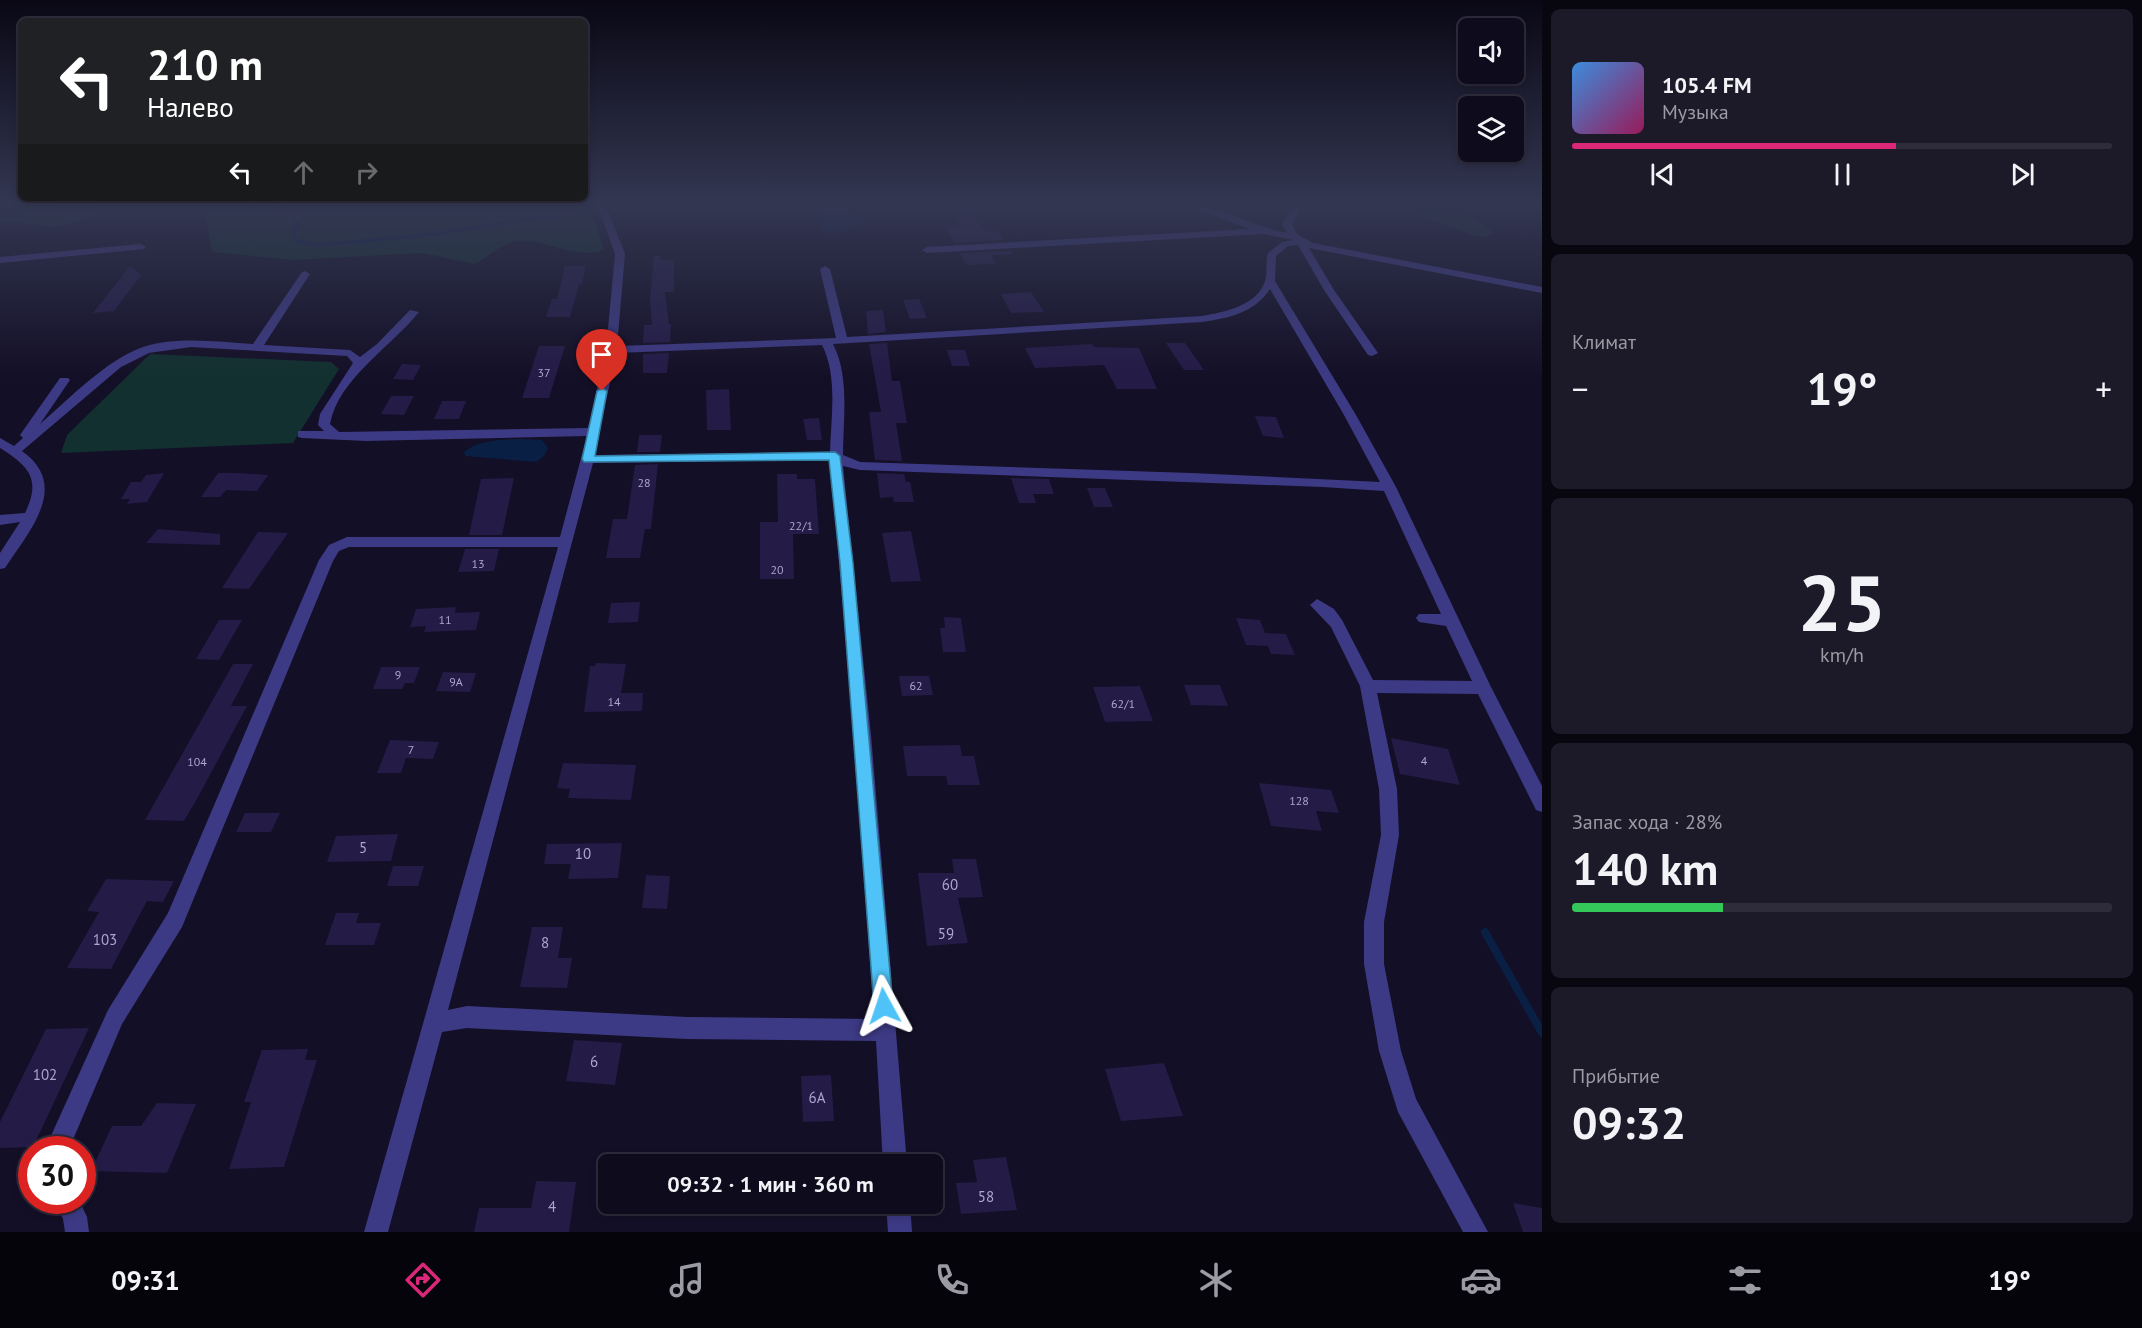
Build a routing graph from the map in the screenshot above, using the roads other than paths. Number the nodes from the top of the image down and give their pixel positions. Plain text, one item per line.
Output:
1 (619, 263) edge
2 (1271, 263) edge
3 (1313, 263) edge
4 (1402, 263) edge
5 (825, 269) dead end
6 (305, 274) dead end
7 (1270, 280) junction
8 (1542, 290) edge
9 (414, 312) dead end
10 (842, 340) junction
11 (826, 341) junction
12 (257, 347) junction
13 (611, 350) junction
14 (1372, 353) dead end
15 (358, 363) junction
16 (64, 380) dead end
17 (593, 432) junction
18 (302, 434) dead end
19 (335, 435) junction
20 (0, 442) edge
21 (14, 452) junction
22 (835, 456) junction
23 (588, 459) junction
24 (1389, 487) junction
25 (28, 517) junction
26 (0, 520) edge
27 (566, 542) junction
28 (0, 564) edge
29 (1317, 605) dead end
30 (1424, 618) dead end
31 (1452, 621) junction
32 (1368, 686) junction
33 (1483, 688) junction
34 (1542, 804) edge
35 (434, 1023) junction
36 (885, 1030) junction
37 (63, 1136) edge
38 (894, 1154) edge
39 (73, 1214) edge
40 (899, 1214) edge
41 (77, 1232) edge
42 (376, 1232) edge
43 (900, 1232) edge
44 (1476, 1232) edge

1 - 13 street
2 - 7 street
3 - 14 street
4 - 8 street
5 - 10 street
6 - 12 street
7 - 10 street
7 - 24 street
9 - 15 street
10 - 11 street
11 - 13 street
11 - 22 street
12 - 15 street
12 - 21 street
13 - 17 street
15 - 19 street
16 - 21 street
17 - 19 street
17 - 23 street
18 - 19 street
20 - 21 street
21 - 25 street
22 - 23 street
22 - 24 street
22 - 36 street
23 - 27 street
24 - 31 street
25 - 26 street
25 - 28 street
27 - 35 street
27 - 37 street
29 - 32 street
30 - 31 street
31 - 33 street
32 - 33 street
32 - 44 street
33 - 34 street
35 - 36 street
35 - 42 street
36 - 38 street
39 - 41 street
40 - 43 street

